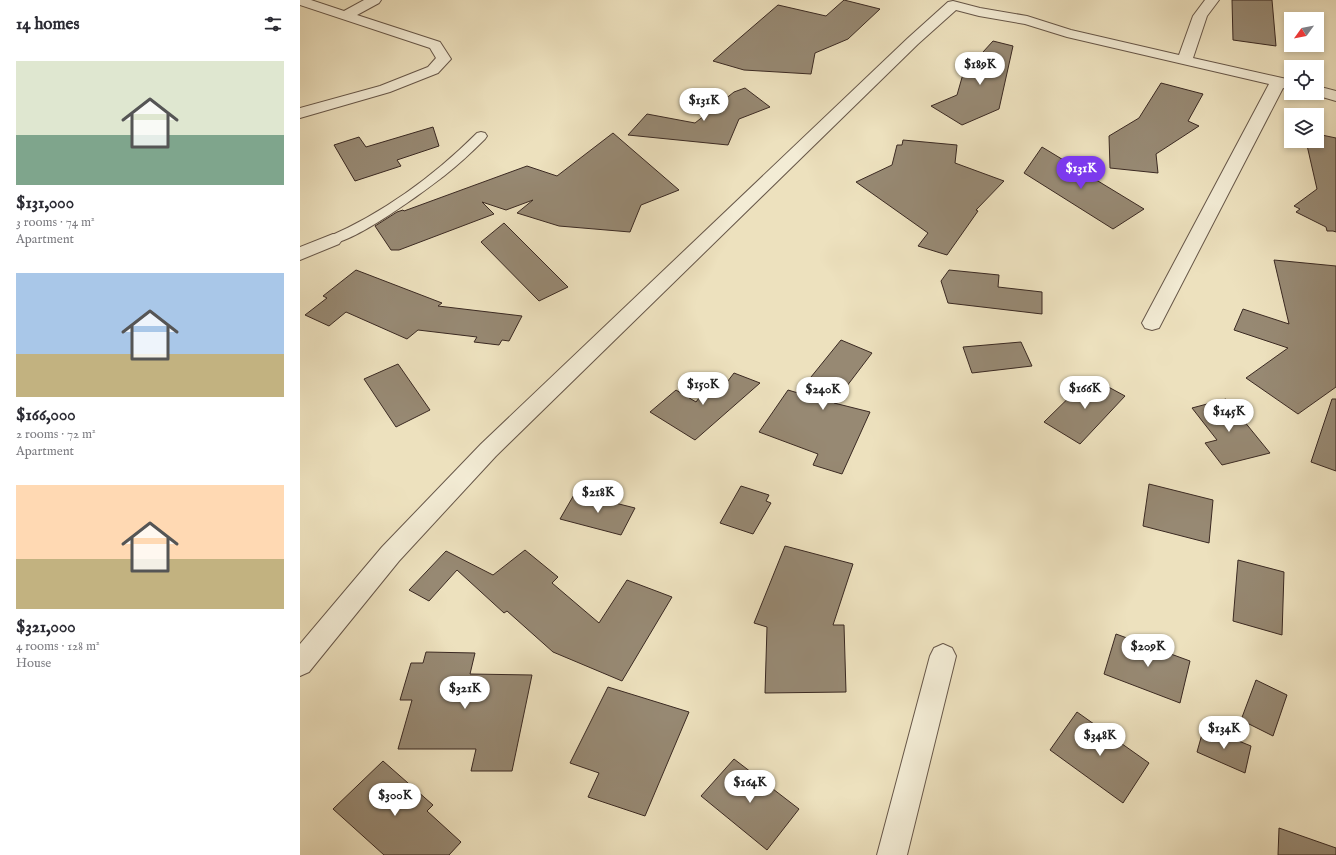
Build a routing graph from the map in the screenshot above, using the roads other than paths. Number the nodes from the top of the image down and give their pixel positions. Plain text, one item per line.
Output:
1 (374, 0) edge
2 (1212, 0) edge
3 (300, 1) edge
4 (950, 3) edge
5 (345, 16) junction
6 (1184, 61) junction
7 (1284, 84) edge
8 (1284, 86) edge
9 (1324, 93) edge
10 (1336, 96) edge
11 (300, 113) edge
12 (481, 136) dead end
13 (332, 240) joint
14 (300, 254) edge
15 (1152, 323) dead end
16 (942, 656) dead end
17 (300, 664) edge
18 (892, 855) edge

1 - 5 street
2 - 6 street
3 - 5 street
4 - 6 street
4 - 17 street
5 - 11 street
6 - 7 street
8 - 15 street
9 - 10 street
12 - 13 lane
13 - 14 street
16 - 18 street

